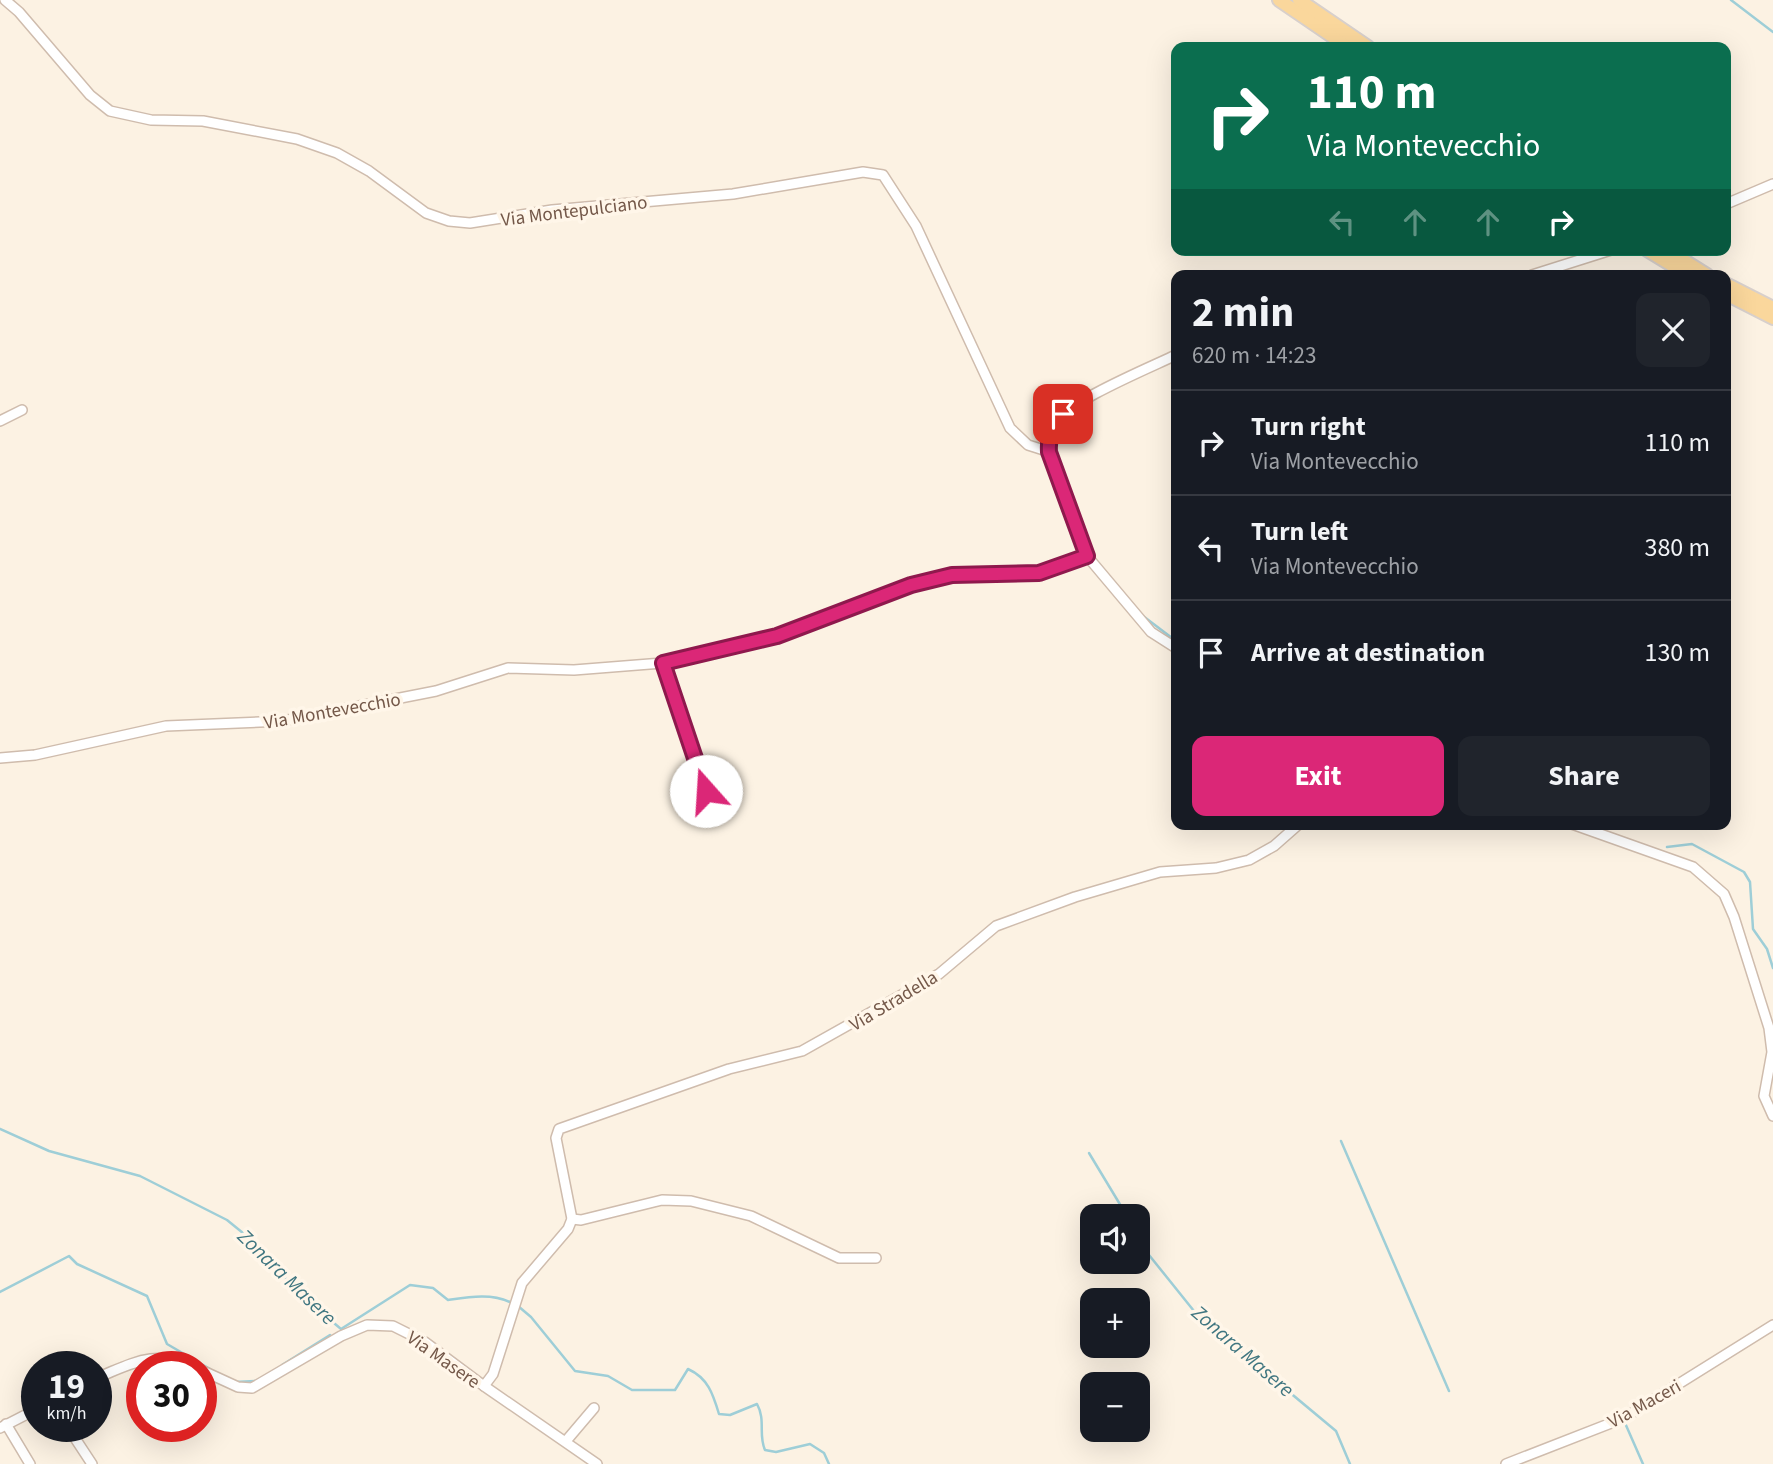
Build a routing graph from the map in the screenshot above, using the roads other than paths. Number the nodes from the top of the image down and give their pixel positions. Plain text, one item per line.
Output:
1 (5, 0) edge
2 (1279, 0) edge
3 (1298, 0) edge
4 (1341, 42) edge
5 (1361, 42) edge
6 (1773, 184) edge
7 (1731, 202) edge
8 (1592, 256) edge
9 (1657, 256) edge
10 (1677, 256) edge
11 (1548, 270) edge
12 (1680, 270) edge
13 (1699, 270) edge
14 (1731, 286) edge
15 (1731, 297) edge
16 (1773, 307) edge
17 (1773, 318) edge
18 (1171, 358) edge
19 (22, 410) dead end
20 (0, 421) edge
21 (1049, 452) junction
22 (1087, 556) junction
23 (1171, 645) edge
24 (663, 663) junction
25 (0, 758) edge
26 (706, 791) dead end
27 (1292, 830) edge
28 (1589, 830) edge
29 (1773, 1116) edge
30 (572, 1219) junction
31 (876, 1258) dead end
32 (1773, 1325) edge
33 (217, 1377) edge
34 (484, 1387) junction
35 (594, 1408) dead end
36 (21, 1417) edge
37 (3, 1426) edge
38 (566, 1441) junction
39 (78, 1442) edge
40 (30, 1464) edge
41 (92, 1464) edge
42 (597, 1464) edge
43 (1506, 1464) edge

1 - 21 street, Via Montepulciano
2 - 4 main road
3 - 5 main road
6 - 7 street
8 - 11 street
9 - 12 main road
10 - 13 main road
14 - 16 main road
15 - 17 main road
18 - 21 street
19 - 20 street
21 - 22 street
22 - 23 street
22 - 24 street, Via Montevecchio
24 - 25 street, Via Montevecchio
24 - 26 street
27 - 30 street, Via Stradella
28 - 29 street
30 - 31 street
30 - 34 street
32 - 43 street, Via Maceri
33 - 34 street, Via Masere
34 - 38 street, Via Masere
35 - 38 street
36 - 37 street
37 - 40 street
38 - 42 street, Via Masere
39 - 41 street

